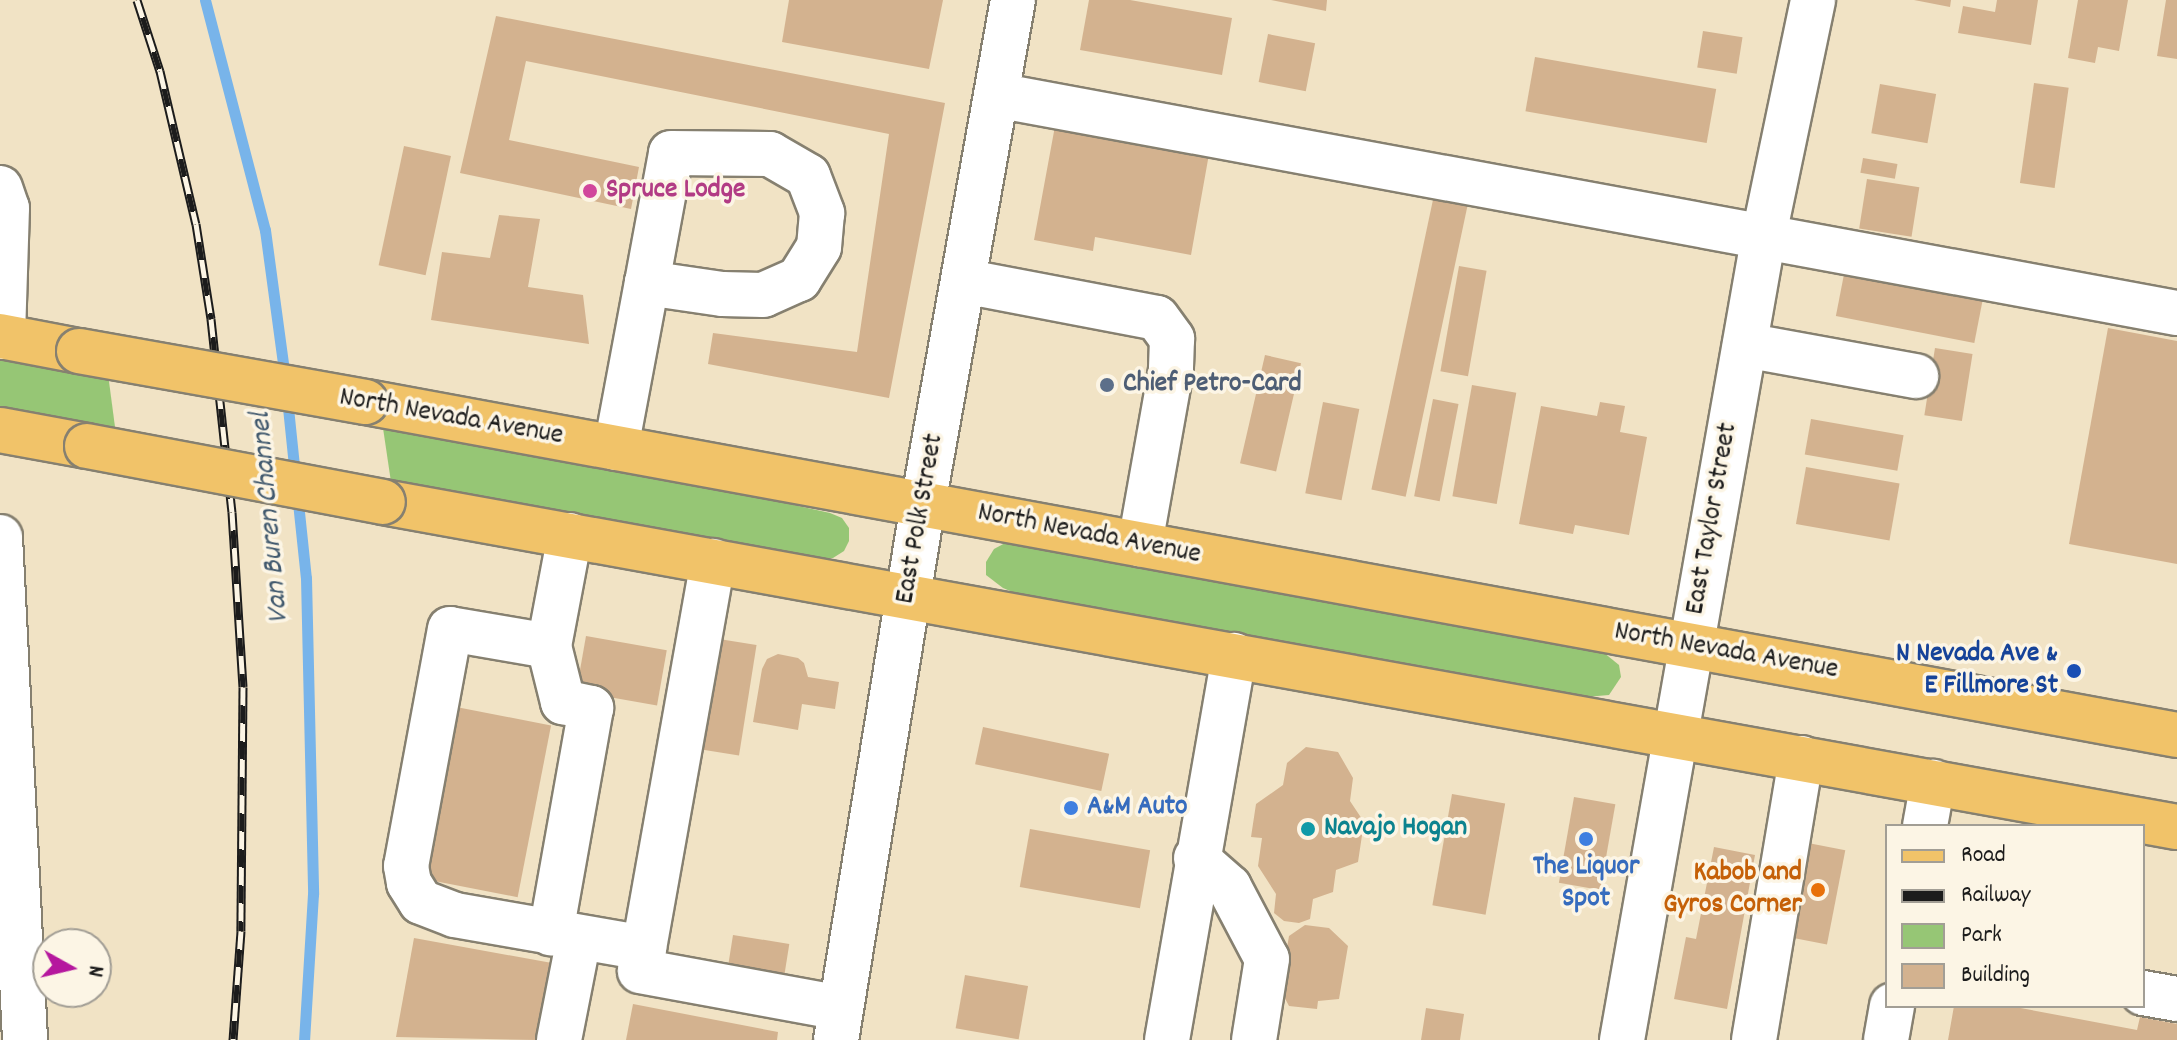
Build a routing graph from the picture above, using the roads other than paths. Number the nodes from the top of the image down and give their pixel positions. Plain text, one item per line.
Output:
1 (1013, 0) edge
2 (1813, 0) edge
3 (996, 95) junction
4 (0, 188) edge
5 (1764, 235) junction
6 (963, 281) junction
7 (647, 283) dead end
8 (2177, 313) edge
9 (2, 337) edge
10 (1745, 345) junction
11 (1916, 376) dead end
12 (0, 430) edge
13 (616, 448) junction
14 (923, 504) junction
15 (570, 535) junction
16 (0, 537) edge
17 (1140, 544) junction
18 (713, 561) junction
19 (908, 596) junction
20 (549, 646) junction
21 (1690, 646) junction
22 (1234, 655) junction
23 (1675, 735) junction
24 (2177, 735) edge
25 (1801, 758) junction
26 (1933, 782) junction
27 (1925, 824) edge
28 (2177, 827) edge
29 (8, 844) edge
30 (1196, 858) junction
31 (565, 936) junction
32 (644, 948) junction
33 (2145, 993) edge
34 (2177, 999) edge
35 (1892, 1008) edge
36 (839, 1024) edge
37 (25, 1040) edge
38 (559, 1040) edge
39 (1167, 1040) edge
40 (1254, 1040) edge
41 (1622, 1040) edge
42 (1754, 1040) edge
43 (1886, 1040) edge

1 - 3 street, East Polk Street
2 - 5 street, East Taylor Street
3 - 5 street
3 - 6 street, East Polk Street
4 - 9 street
5 - 8 street
5 - 10 street, East Taylor Street
6 - 14 street, East Polk Street
6 - 17 street
7 - 13 street
9 - 13 main road, North Nevada Avenue, bridge
10 - 11 street
10 - 21 street, East Taylor Street
12 - 15 main road, bridge
13 - 14 main road, North Nevada Avenue
14 - 17 main road, North Nevada Avenue
14 - 19 street, East Polk Street
15 - 18 main road
15 - 20 street
16 - 29 street
17 - 21 main road, North Nevada Avenue
18 - 19 main road
18 - 32 street
19 - 22 main road
19 - 36 street, East Polk Street
20 - 31 street
20 - 31 street
21 - 23 street, East Taylor Street
21 - 24 main road, North Nevada Avenue
22 - 23 main road
22 - 30 street
23 - 25 main road
23 - 41 street, East Taylor Street
25 - 26 main road
25 - 42 street
26 - 27 street
26 - 28 main road
29 - 37 street
30 - 39 street
30 - 40 street
31 - 32 street
31 - 38 street
32 - 36 street
33 - 34 street
35 - 43 street

